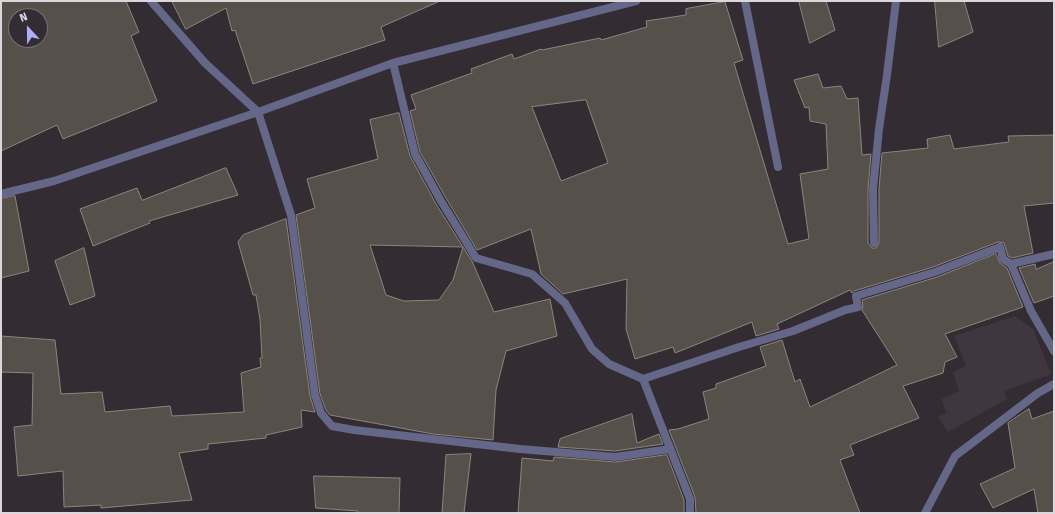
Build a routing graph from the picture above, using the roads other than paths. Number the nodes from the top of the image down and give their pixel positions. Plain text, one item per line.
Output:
1 (151, 1) edge
2 (636, 1) edge
3 (746, 1) edge
4 (896, 1) edge
5 (393, 63) junction
6 (258, 112) junction
7 (778, 167) dead end
8 (1, 194) edge
9 (874, 243) dead end
10 (1054, 254) edge
11 (1011, 264) junction
12 (1054, 351) edge
13 (643, 379) junction
14 (1054, 384) edge
15 (670, 449) junction
16 (690, 513) edge
17 (925, 513) edge

1 - 6 street
2 - 5 street
3 - 7 street
4 - 9 street
5 - 6 street
5 - 13 street
6 - 8 street
6 - 15 street
10 - 11 street
11 - 12 street
11 - 13 street
13 - 15 street
14 - 17 street
15 - 16 street

